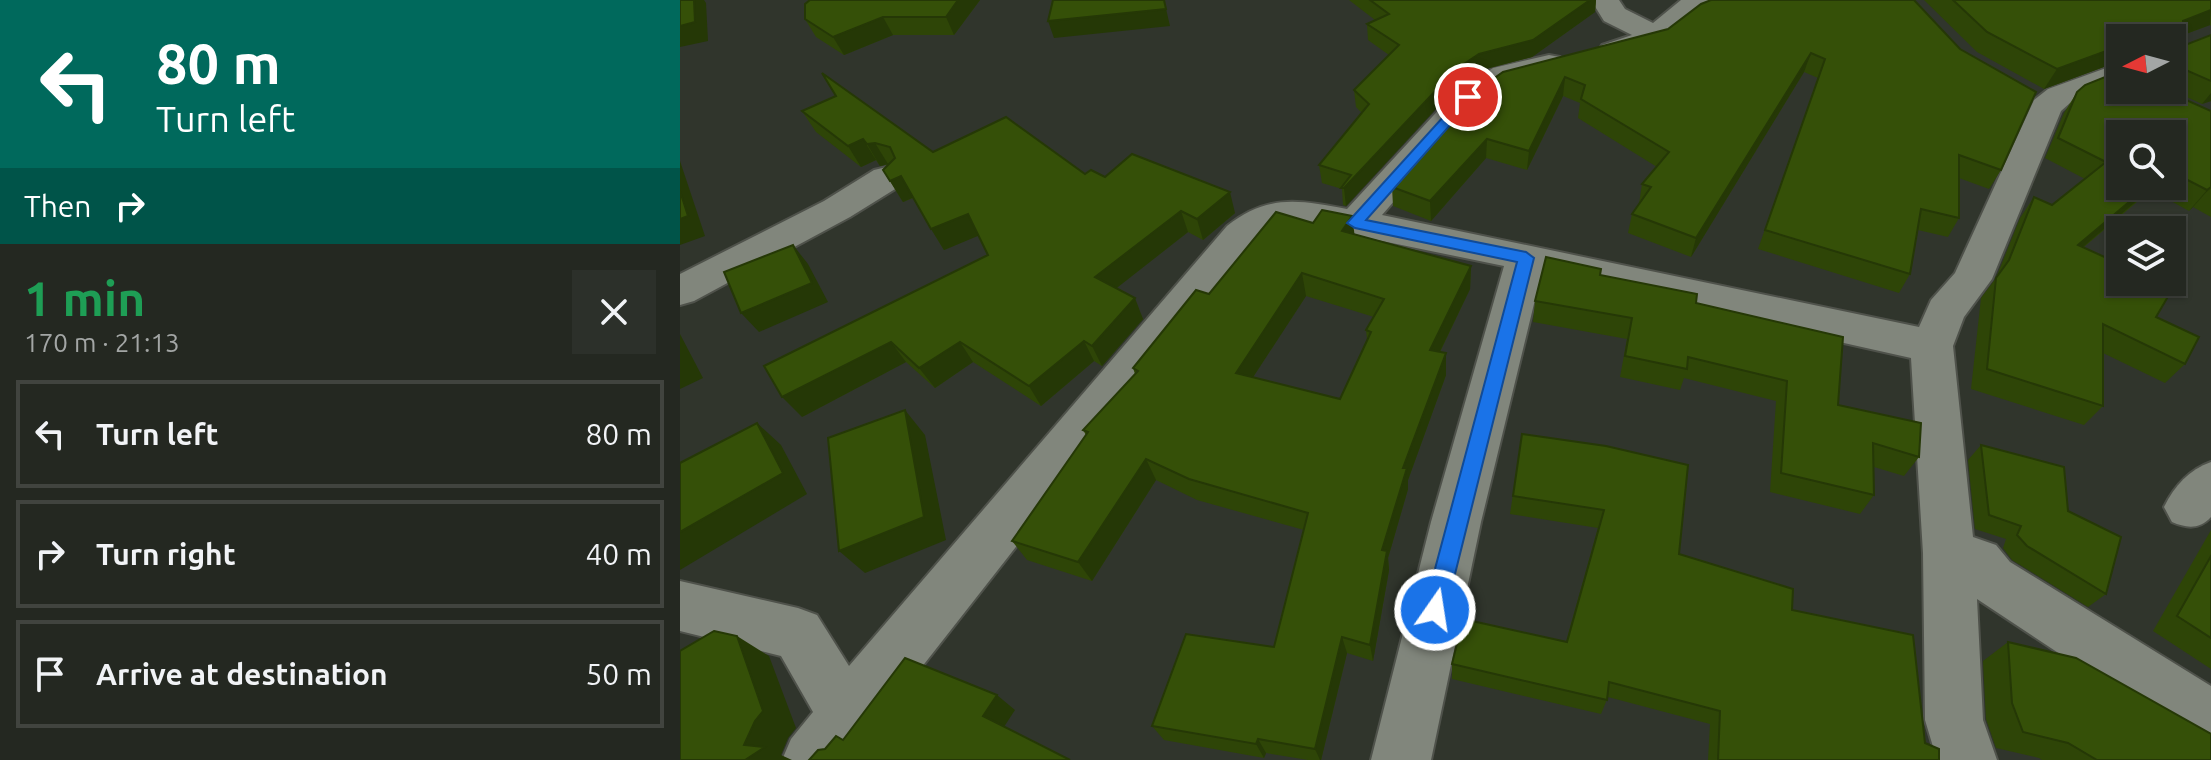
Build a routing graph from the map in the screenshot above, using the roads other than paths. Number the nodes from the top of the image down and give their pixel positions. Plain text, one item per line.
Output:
1 (1605, 0) edge
2 (1697, 0) edge
3 (1656, 36) junction
4 (2106, 81) edge
5 (887, 178) edge
6 (1355, 223) junction
7 (1526, 258) junction
8 (680, 291) edge
9 (1932, 346) junction
10 (1949, 553) junction
11 (680, 606) edge
12 (847, 715) junction
13 (2211, 719) edge
14 (812, 760) edge
15 (1401, 760) edge
16 (1967, 760) edge

1 - 3 street
2 - 3 street
3 - 6 street
4 - 9 street
5 - 8 street
6 - 7 street
6 - 12 street
7 - 9 street
7 - 15 street
9 - 10 street
10 - 13 street
10 - 16 street
11 - 12 street
12 - 14 street

